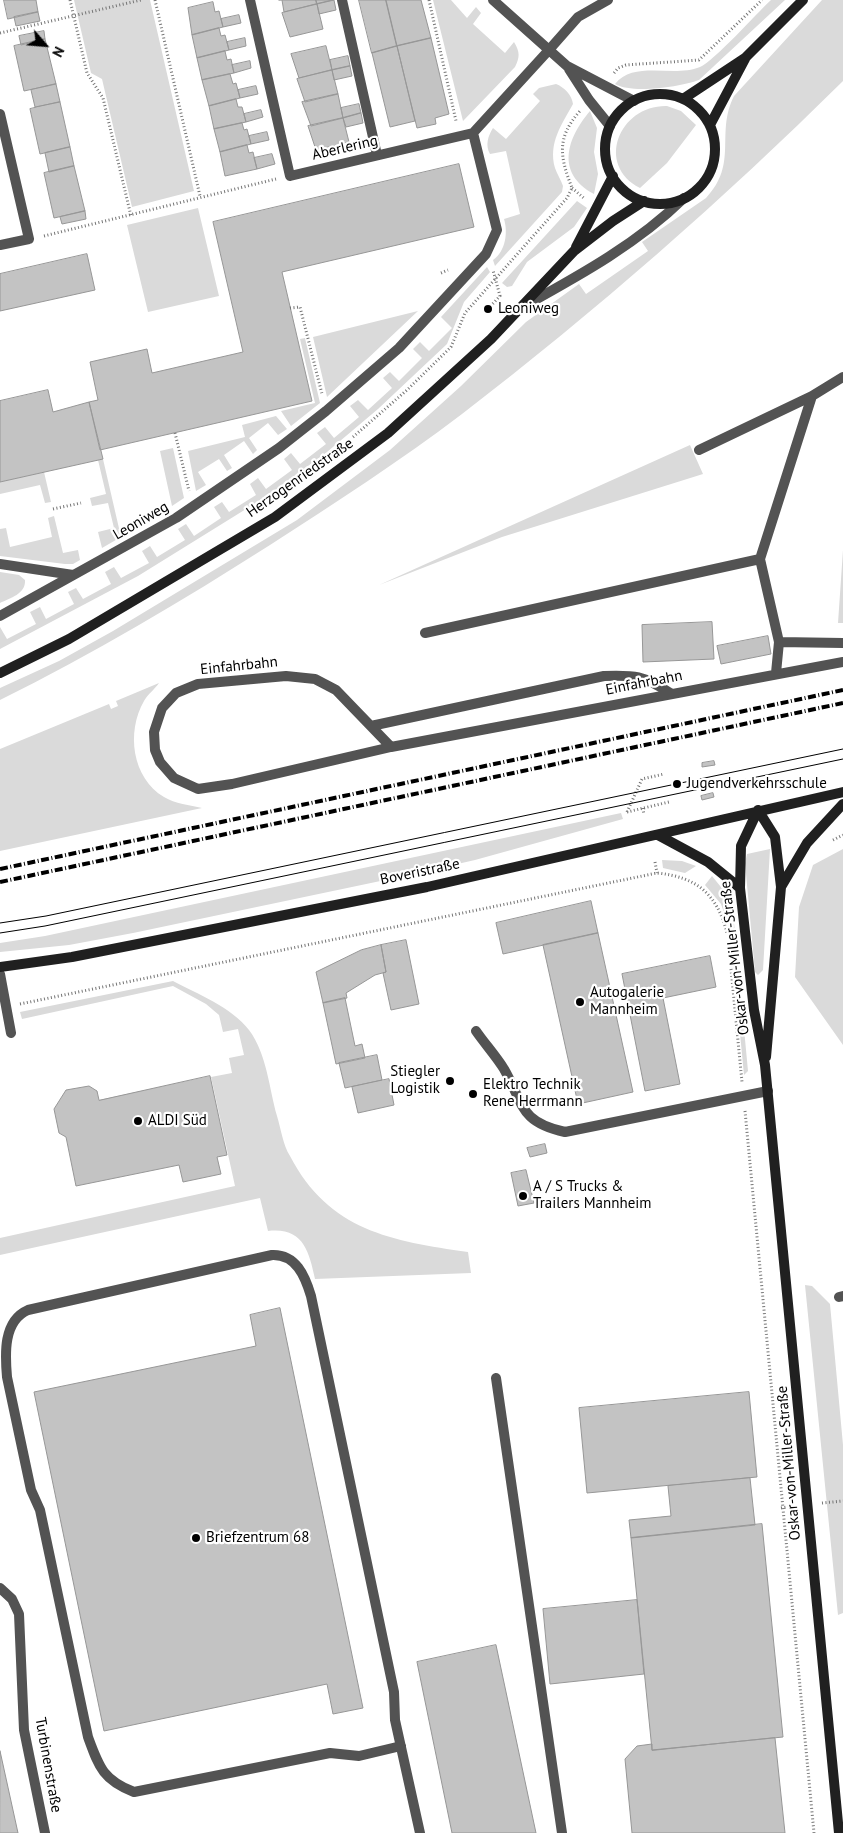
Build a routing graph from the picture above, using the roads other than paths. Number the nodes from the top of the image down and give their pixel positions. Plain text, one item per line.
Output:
1 (250, 0) edge
2 (342, 0) edge
3 (493, 0) edge
4 (608, 0) edge
5 (803, 0) edge
6 (548, 51) junction
7 (745, 58) junction
8 (567, 66) junction
9 (683, 99) junction
10 (634, 101) junction
11 (0, 114) edge
12 (610, 126) junction
13 (710, 126) junction
14 (473, 133) junction
15 (378, 155) junction
16 (613, 176) junction
17 (684, 198) junction
18 (644, 201) junction
19 (0, 245) edge
20 (574, 250) junction
21 (526, 305) junction
22 (843, 377) edge
23 (812, 396) junction
24 (699, 450) dead end
25 (760, 559) junction
26 (0, 564) edge
27 (73, 575) junction
28 (0, 616) edge
29 (424, 633) dead end
30 (779, 642) junction
31 (843, 643) edge
32 (843, 662) edge
33 (0, 673) edge
34 (776, 673) junction
35 (670, 693) junction
36 (371, 726) junction
37 (392, 747) junction
38 (843, 792) edge
39 (843, 804) edge
40 (758, 810) junction
41 (658, 835) junction
42 (781, 886) junction
43 (740, 888) junction
44 (0, 966) edge
45 (0, 974) edge
46 (476, 1031) dead end
47 (11, 1033) dead end
48 (765, 1066) junction
49 (768, 1091) junction
50 (496, 1378) dead end
51 (0, 1588) edge
52 (401, 1746) junction
53 (45, 1833) edge
54 (420, 1833) edge
55 (562, 1833) edge
56 (839, 1833) edge

1 - 15 street, Aberlering
2 - 15 street
3 - 6 street
4 - 6 street
5 - 7 main road
6 - 8 street
6 - 14 street
7 - 9 main road
7 - 13 main road
8 - 10 street
8 - 12 street
9 - 10 main road
9 - 13 main road
10 - 12 main road
11 - 19 street
12 - 16 main road
13 - 17 main road
14 - 15 street, Aberlering
14 - 27 street, Leoniweg
16 - 18 main road
16 - 20 main road, Herzogenriedstraße
17 - 18 main road
17 - 21 street
18 - 20 main road, Herzogenriedstraße
20 - 21 main road, Herzogenriedstraße
21 - 33 main road, Herzogenriedstraße
22 - 23 street
23 - 24 street
23 - 25 street
25 - 29 street
25 - 30 street
26 - 27 street
27 - 28 street, Leoniweg
30 - 31 street
30 - 34 street
32 - 34 street, Einfahrbahn
34 - 35 street, Einfahrbahn
35 - 36 street
35 - 37 street, Einfahrbahn
36 - 37 street, Einfahrbahn
36 - 37 street, Einfahrbahn
38 - 40 main road, Boveristraße
39 - 42 main road
40 - 41 main road, Boveristraße
40 - 42 main road, Oskar-von-Miller-Straße
40 - 43 main road, Oskar-von-Miller-Straße
41 - 43 main road
41 - 44 main road, Boveristraße
42 - 48 main road, Oskar-von-Miller-Straße
43 - 48 main road, Oskar-von-Miller-Straße
45 - 47 street
46 - 49 street
48 - 49 main road, Oskar-von-Miller-Straße
49 - 56 main road, Oskar-von-Miller-Straße
50 - 55 street
51 - 53 street, Turbinenstraße
52 - 52 street
52 - 54 street

